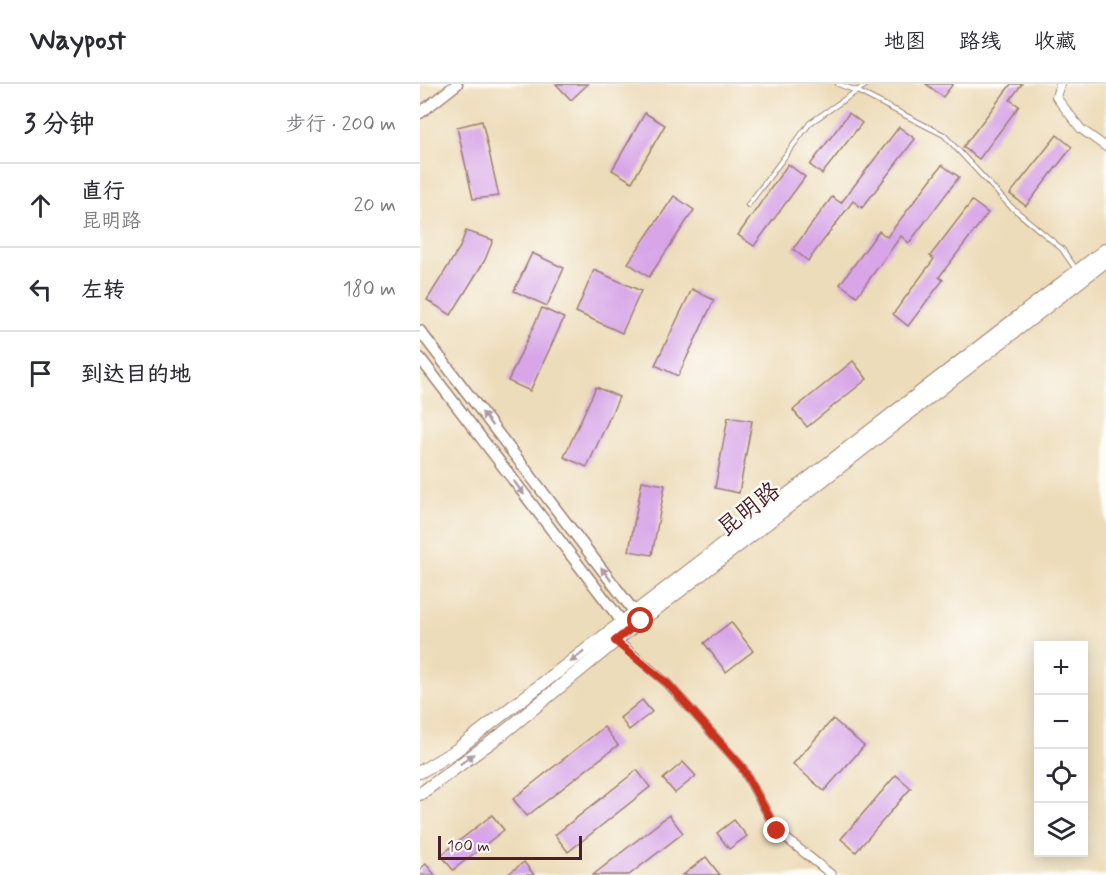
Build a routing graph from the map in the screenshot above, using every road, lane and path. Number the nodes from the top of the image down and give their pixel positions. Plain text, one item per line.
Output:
1 (457, 84) edge
2 (838, 84) edge
3 (867, 84) edge
4 (1060, 84) edge
5 (857, 92) junction
6 (420, 113) edge
7 (1106, 147) edge
8 (748, 205) dead end
9 (1106, 249) edge
10 (1106, 261) edge
11 (1080, 274) junction
12 (420, 331) edge
13 (420, 358) edge
14 (638, 617) junction
15 (625, 627) junction
16 (613, 636) junction
17 (420, 772) edge
18 (420, 794) edge
19 (832, 875) edge

1 - 6 main road
2 - 5 lane
3 - 5 lane
4 - 7 street
5 - 8 lane
5 - 11 lane
9 - 11 main road, 昆明路
10 - 11 main road, 昆明路
11 - 14 main road, 昆明路
14 -> 12 main road
13 -> 15 main road
14 - 15 main road, 昆明路
15 - 16 main road, 昆明路
16 -> 17 main road, 昆明路
18 -> 16 main road, 昆明路
16 - 19 street

